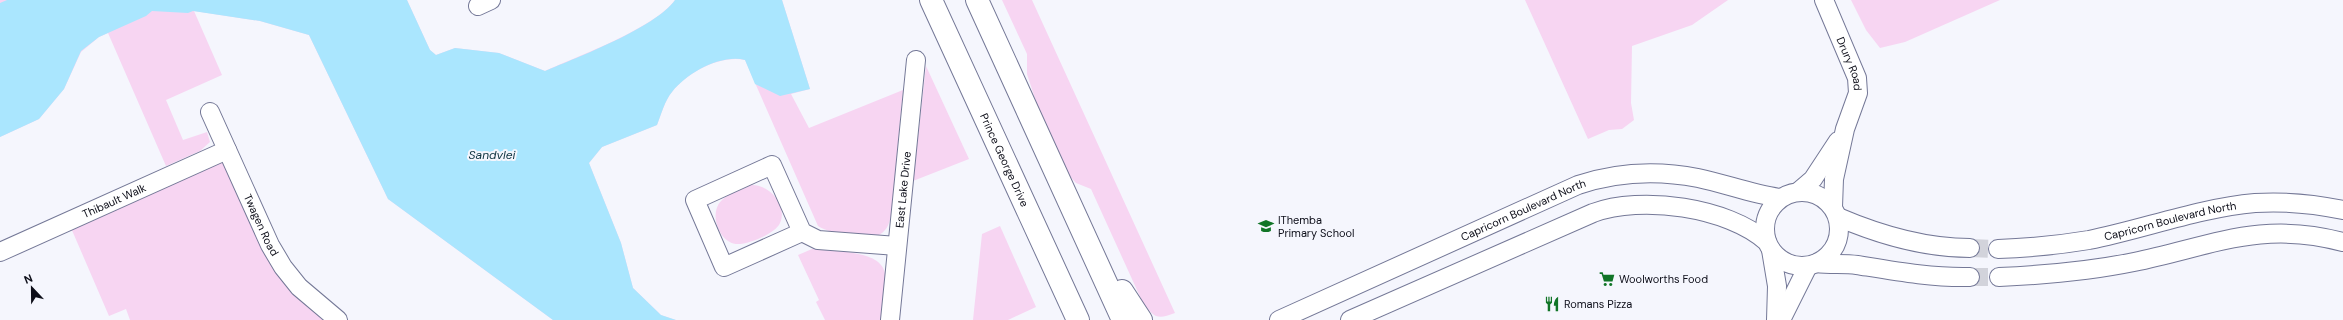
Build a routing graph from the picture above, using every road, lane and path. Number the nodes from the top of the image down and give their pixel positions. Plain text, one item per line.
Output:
1 (931, 0) edge
2 (977, 0) edge
3 (1824, 0) edge
4 (916, 60) dead end
5 (210, 112) dead end
6 (1845, 129) junction
7 (227, 150) junction
8 (1060, 178) junction
9 (1799, 191) junction
10 (1780, 198) junction
11 (2343, 210) edge
12 (1835, 212) junction
13 (802, 232) junction
14 (2343, 242) edge
15 (897, 246) junction
16 (1769, 246) junction
17 (1970, 248) tunnel mouth
18 (1998, 249) tunnel mouth
19 (0, 252) edge
20 (1812, 265) junction
21 (1970, 277) tunnel mouth
22 (1999, 277) tunnel mouth
23 (338, 320) edge
24 (890, 320) edge
25 (1078, 320) edge
26 (1123, 320) edge
27 (1141, 320) edge
28 (1279, 320) edge
29 (1350, 320) edge
30 (1776, 320) edge
31 (1781, 320) edge

1 - 25 main road, Prince George Drive
2 - 8 main road
3 - 6 street, Drury Road
4 - 15 street, East Lake Drive
5 - 7 street, Twagen Road
6 - 9 street, Drury Road
6 - 12 street, Drury Road
7 - 19 street, Thibault Walk
7 - 23 street, Twagen Road
8 - 26 main road
8 - 27 main road
9 - 10 street
9 - 12 street
10 - 16 street
10 - 28 street, Capricorn Boulevard North
11 - 18 street, Capricorn Boulevard North
12 - 17 street
12 - 20 street
13 - 13 street
13 - 15 street
14 - 22 street
15 - 24 street, East Lake Drive
16 - 20 street
16 - 29 street
16 - 30 street
20 - 21 street
20 - 31 street

